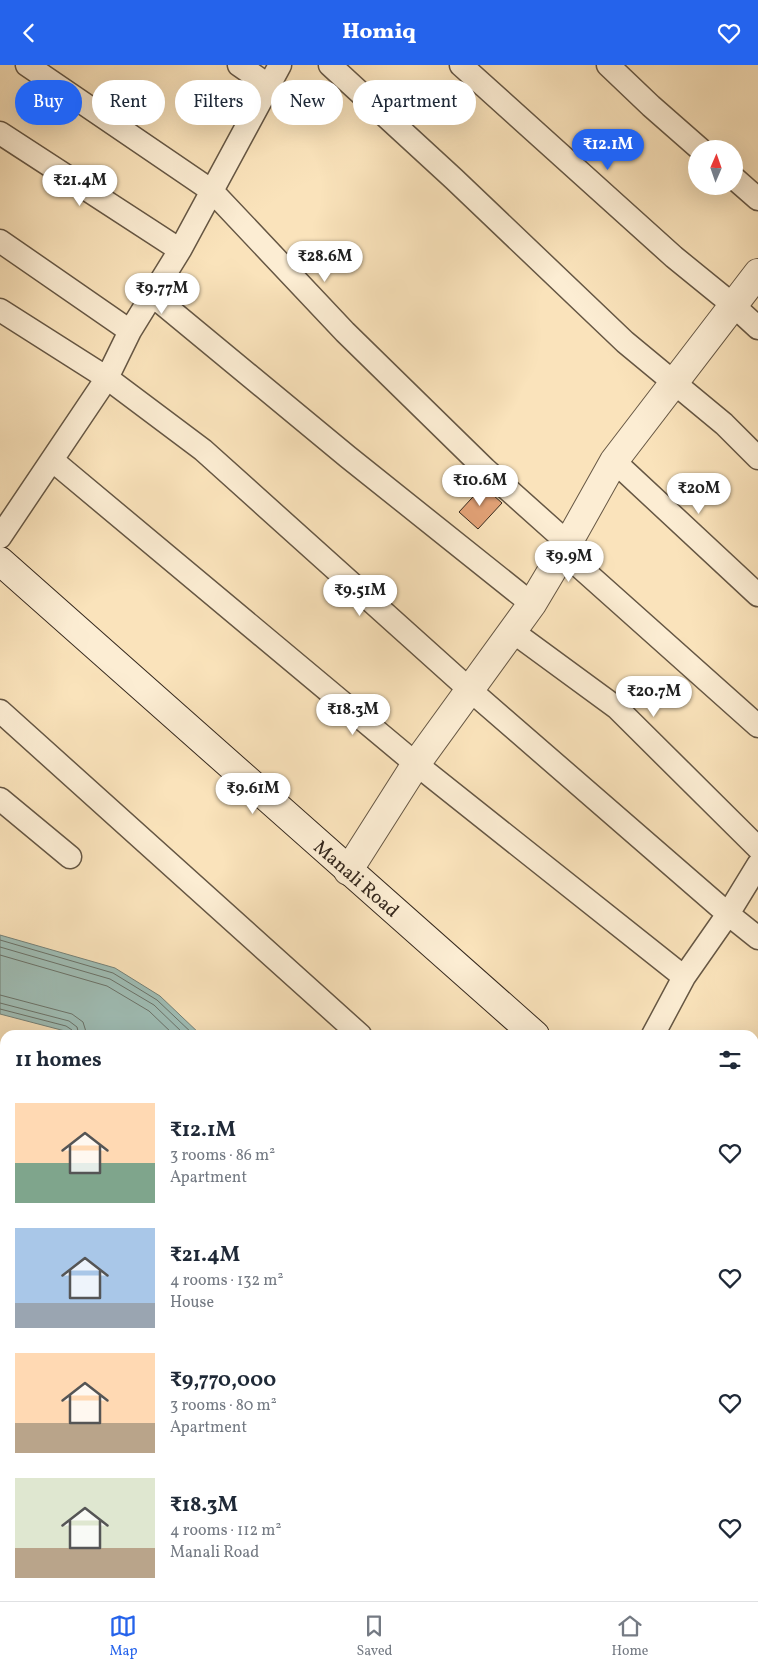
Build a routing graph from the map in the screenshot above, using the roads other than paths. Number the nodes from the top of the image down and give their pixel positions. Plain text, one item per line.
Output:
1 (27, 65) edge
2 (239, 65) edge
3 (280, 65) edge
4 (330, 65) edge
5 (461, 65) edge
6 (608, 65) edge
7 (268, 85) junction
8 (0, 133) edge
9 (690, 140) edge
10 (743, 186) edge
11 (212, 191) junction
12 (758, 199) edge
13 (0, 241) edge
14 (180, 250) junction
15 (758, 273) edge
16 (152, 295) junction
17 (733, 305) junction
18 (0, 309) edge
19 (758, 328) edge
20 (130, 331) junction
21 (107, 378) junction
22 (674, 381) junction
23 (758, 458) edge
24 (52, 460) junction
25 (614, 461) junction
26 (0, 537) edge
27 (564, 552) junction
28 (0, 561) edge
29 (758, 595) edge
30 (532, 604) junction
31 (512, 631) junction
32 (470, 690) junction
33 (0, 711) edge
34 (758, 725) edge
35 (416, 765) junction
36 (0, 799) edge
37 (758, 849) edge
38 (70, 857) dead end
39 (758, 865) edge
40 (348, 871) junction
41 (728, 914) junction
42 (758, 938) edge
43 (684, 977) junction
44 (354, 1030) edge
45 (529, 1030) edge
46 (656, 1030) edge

1 - 11 street
2 - 7 street
3 - 7 street
4 - 22 street
5 - 17 street
6 - 9 street
7 - 11 street
8 - 14 street
10 - 12 street
11 - 14 street
11 - 27 street
13 - 20 street
14 - 16 street
15 - 17 street
16 - 20 street
16 - 30 street
17 - 19 street
17 - 22 street
18 - 21 street
20 - 21 street
21 - 24 street
21 - 32 street
22 - 23 street
22 - 25 street
24 - 26 street
24 - 35 street
25 - 27 street
25 - 29 street
27 - 30 street
27 - 34 street
28 - 40 street, Manali Road
30 - 31 street
31 - 32 street
31 - 37 street
32 - 35 street
32 - 41 street
33 - 44 street
35 - 40 street
35 - 43 street
36 - 38 street
39 - 41 street
40 - 45 street, Manali Road
41 - 42 street
41 - 43 street
43 - 46 street

